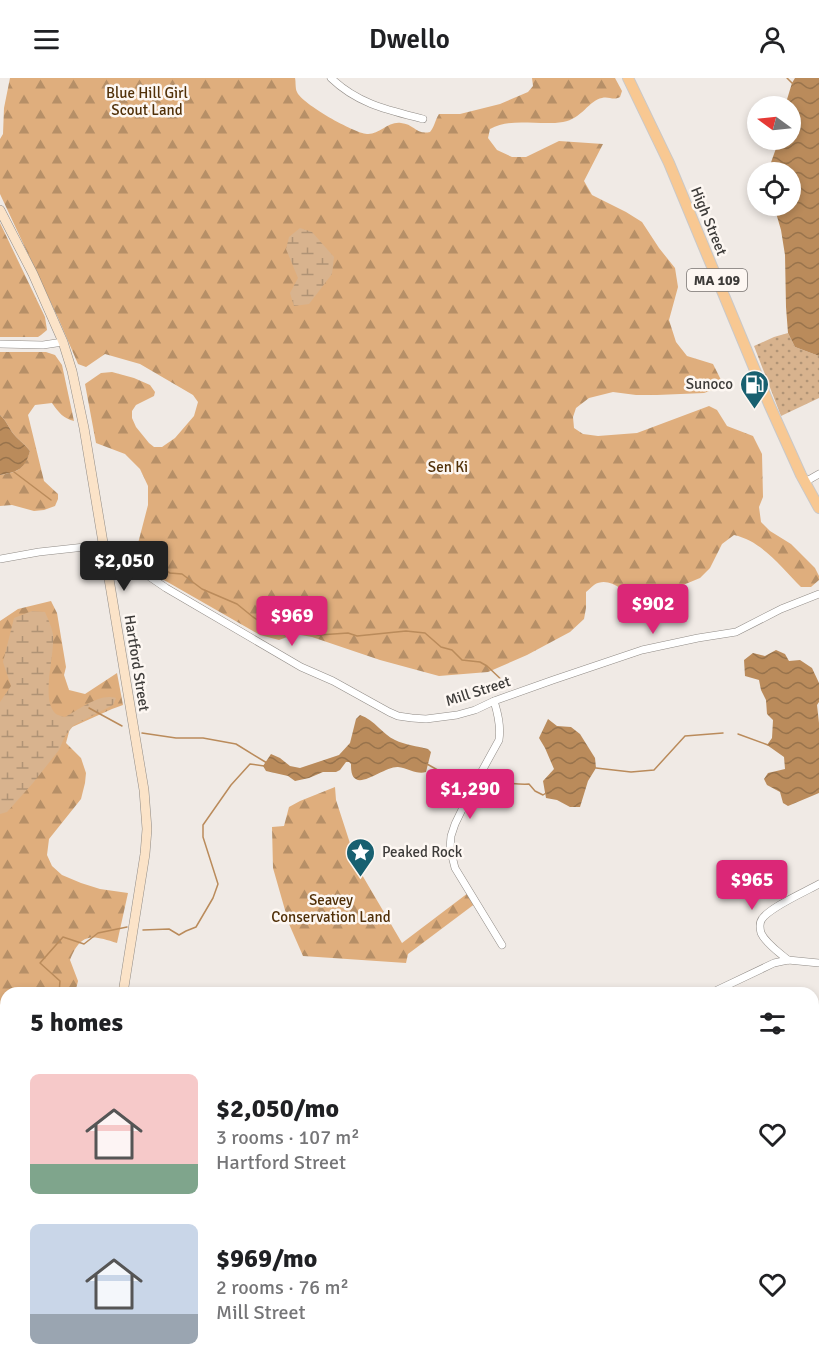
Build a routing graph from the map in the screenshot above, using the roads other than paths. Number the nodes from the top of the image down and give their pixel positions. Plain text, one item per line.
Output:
1 (331, 78) edge
2 (628, 78) edge
3 (423, 119) dead end
4 (0, 210) edge
5 (63, 342) junction
6 (0, 344) edge
7 (819, 474) edge
8 (805, 482) junction
9 (819, 508) edge
10 (103, 545) junction
11 (0, 560) edge
12 (819, 594) edge
13 (494, 701) junction
14 (819, 884) edge
15 (502, 945) dead end
16 (788, 960) junction
17 (819, 963) edge
18 (124, 987) edge
19 (724, 987) edge

1 - 3 street
2 - 8 main road, High Street / MA 109
4 - 5 street, Hartford Street
5 - 6 street
5 - 10 street, Hartford Street
7 - 8 street
8 - 9 main road, High Street / MA 109
10 - 11 street
10 - 13 street, Mill Street
10 - 18 street, Hartford Street
12 - 13 street, Mill Street
13 - 15 street
14 - 16 street
16 - 17 street
16 - 19 street

